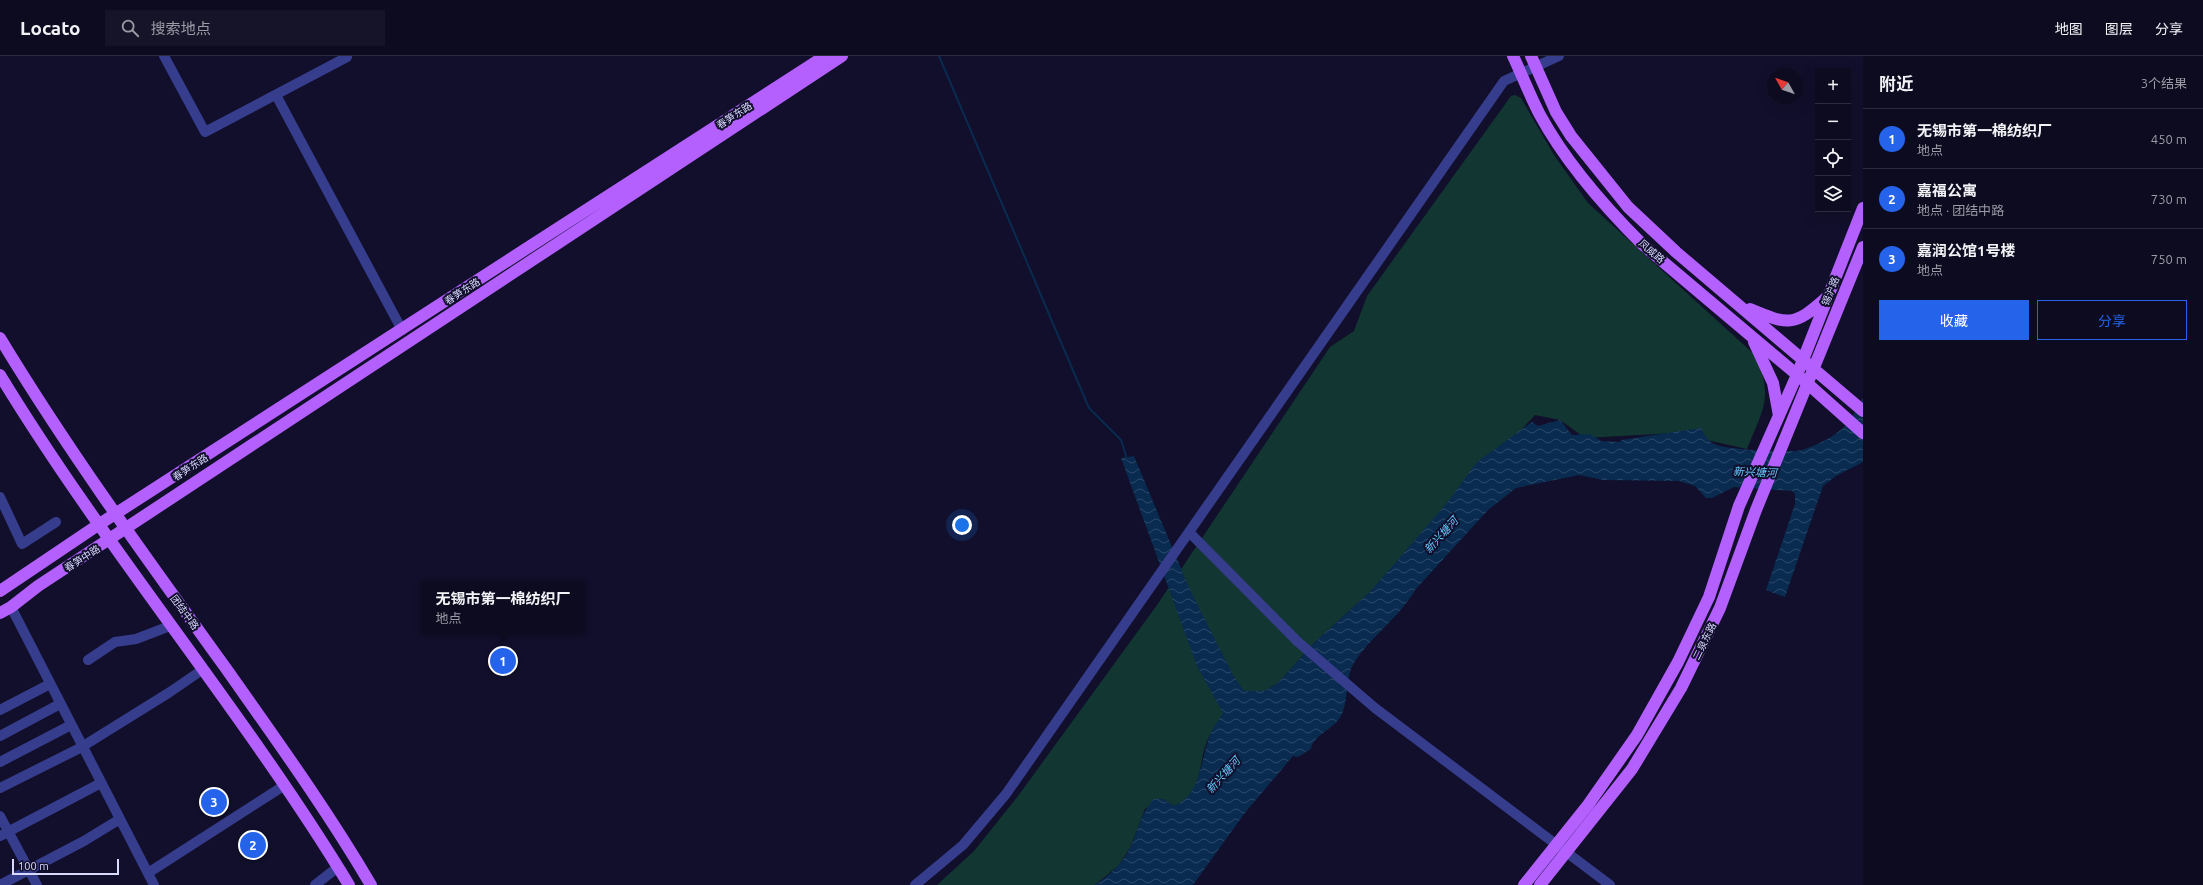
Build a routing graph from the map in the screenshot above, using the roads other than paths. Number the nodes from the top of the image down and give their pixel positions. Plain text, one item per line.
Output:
1 (164, 56) edge
2 (346, 56) edge
3 (825, 56) edge
4 (842, 56) edge
5 (1514, 56) edge
6 (1531, 56) edge
7 (1559, 56) edge
8 (1536, 67) junction
9 (1520, 75) junction
10 (276, 95) junction
11 (1863, 208) edge
12 (1863, 247) edge
13 (1828, 296) junction
14 (1738, 304) junction
15 (402, 330) junction
16 (1749, 334) junction
17 (0, 338) edge
18 (1804, 358) junction
19 (1814, 368) junction
20 (0, 375) edge
21 (1797, 375) junction
22 (1808, 384) junction
23 (1863, 410) edge
24 (1778, 416) junction
25 (1863, 434) edge
26 (0, 497) edge
27 (116, 514) junction
28 (56, 522) dead end
29 (98, 525) junction
30 (126, 529) junction
31 (1189, 532) junction
32 (108, 541) junction
33 (1, 591) edge
34 (5, 610) edge
35 (170, 626) junction
36 (88, 660) dead end
37 (202, 670) junction
38 (50, 684) junction
39 (60, 704) junction
40 (0, 710) edge
41 (71, 725) junction
42 (0, 736) edge
43 (82, 746) junction
44 (0, 762) edge
45 (101, 783) junction
46 (285, 785) junction
47 (0, 788) edge
48 (0, 816) edge
49 (120, 819) junction
50 (4, 834) edge
51 (1556, 845) junction
52 (1566, 852) junction
53 (338, 867) junction
54 (29, 870) junction
55 (148, 873) junction
56 (0, 885) edge
57 (37, 885) edge
58 (154, 885) edge
59 (315, 885) edge
60 (349, 885) edge
61 (371, 885) edge
62 (915, 885) edge
63 (1524, 885) edge
64 (1540, 885) edge
65 (1610, 885) edge

1 - 10 street
2 - 10 street
3 - 15 main road, 春笋东路
4 - 30 main road, 春笋东路
5 - 9 main road, 凤威路
6 - 8 main road, 凤威路
7 - 8 street
8 - 9 street
8 - 14 main road, 凤威路
9 - 16 main road, 凤威路
9 - 31 street
10 - 15 street
11 - 13 main road, 锡沪路
12 - 19 main road, 锡沪路
13 - 14 main road
13 - 18 main road, 锡沪路
14 - 18 main road, 凤威路
15 - 27 main road, 春笋东路
16 - 21 main road, 凤威路
16 - 24 main road
17 - 27 main road, 团结中路
18 - 19 main road, 凤威路
18 - 21 main road, 锡沪路
19 - 22 main road, 二泉东路
19 - 23 main road, 凤威路
20 - 29 main road, 团结中路
21 - 22 main road, 凤威路
21 - 24 main road, 二泉东路
22 - 25 main road, 凤威路
22 - 52 main road, 二泉东路
24 - 51 main road, 二泉东路
26 - 28 street
27 - 29 main road, 春笋东路
27 - 30 main road, 团结中路
29 - 32 main road, 团结中路
29 - 33 main road, 春笋中路
30 - 32 main road, 春笋中路
30 - 61 main road, 团结中路
31 - 51 street
31 - 62 street
32 - 34 main road, 春笋中路
32 - 35 main road, 团结中路
34 - 38 street
35 - 36 street
35 - 37 main road, 团结中路
37 - 43 street
37 - 46 main road, 团结中路
38 - 39 street
38 - 40 street
39 - 41 street
39 - 42 street
41 - 43 street
41 - 44 street
43 - 45 street
43 - 47 street
45 - 49 street
45 - 50 street
46 - 53 main road, 团结中路
46 - 55 street
48 - 50 street
49 - 54 street
49 - 55 street
50 - 54 street
51 - 52 street
51 - 63 main road, 二泉东路
52 - 64 main road, 二泉东路
52 - 65 street
53 - 59 street
53 - 60 main road, 团结中路
54 - 56 street
54 - 57 street
55 - 58 street

